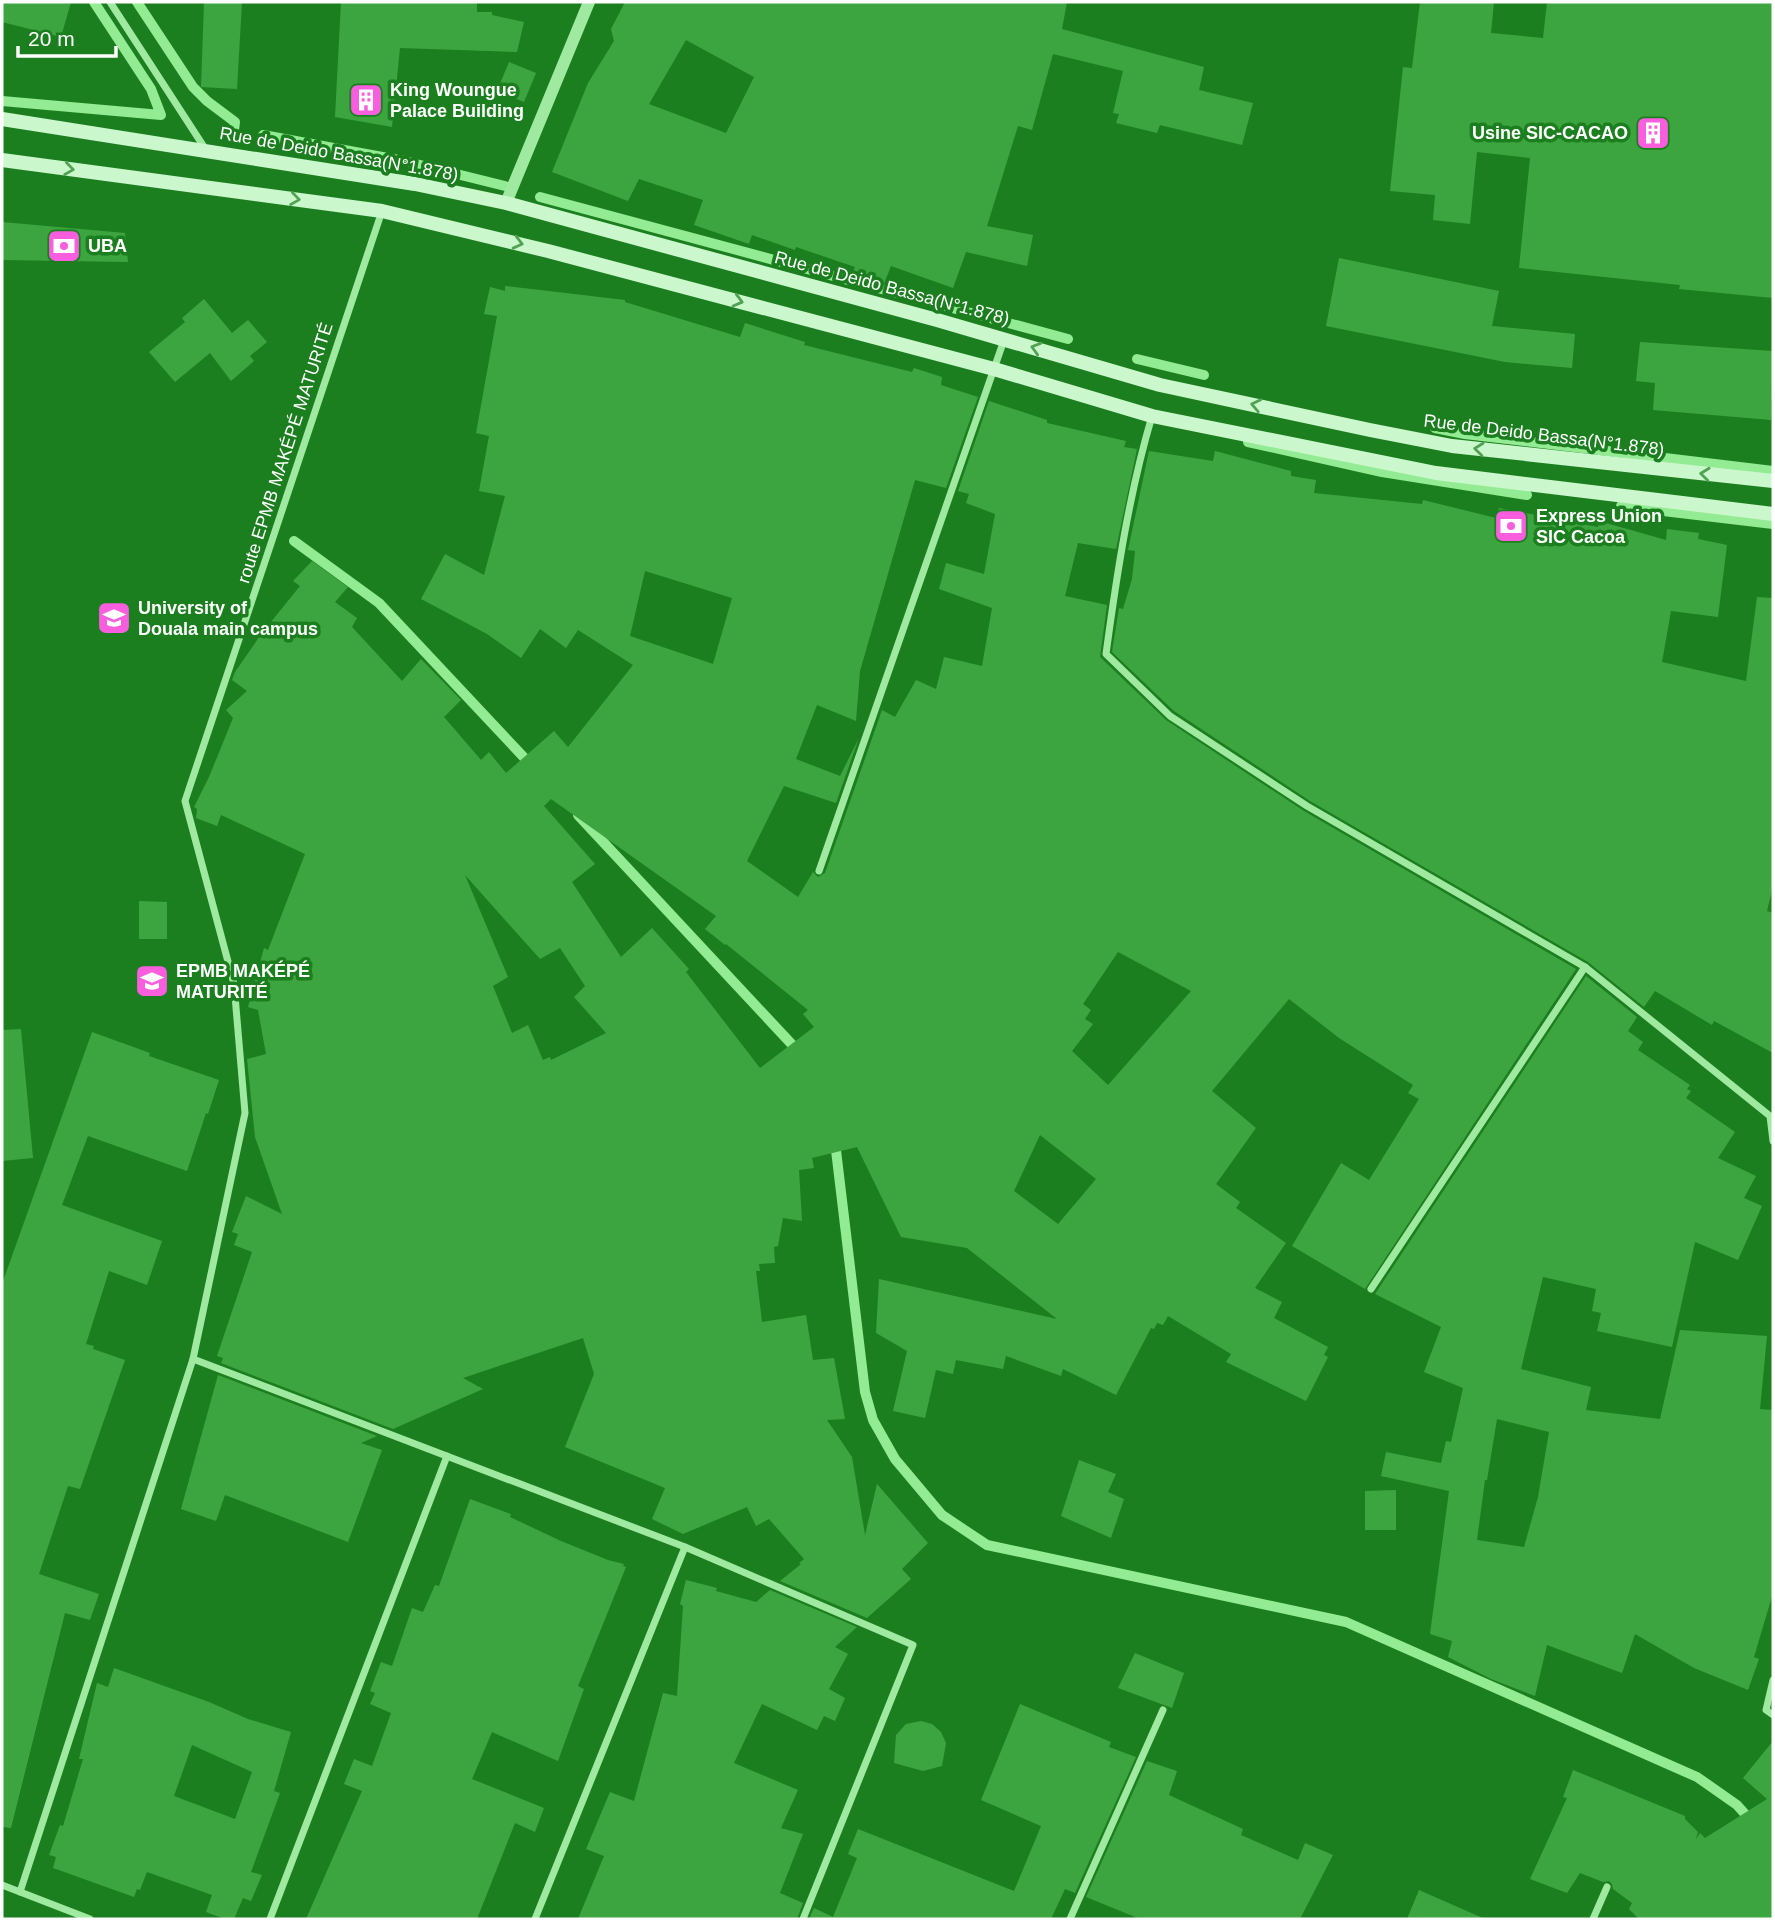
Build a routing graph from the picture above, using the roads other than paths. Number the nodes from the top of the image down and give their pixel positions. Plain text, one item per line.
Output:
1 (110, 2) edge
2 (589, 2) edge
3 (2, 119) edge
4 (206, 151) junction
5 (2, 160) edge
6 (506, 203) junction
7 (382, 211) junction
8 (1004, 339) junction
9 (994, 369) junction
10 (1152, 416) junction
11 (1773, 481) edge
12 (1773, 514) edge
13 (819, 871) dead end
14 (1585, 967) junction
15 (1772, 1115) edge
16 (1773, 1142) edge
17 (1371, 1289) dead end
18 (193, 1359) junction
19 (447, 1456) junction
20 (685, 1546) junction
21 (1773, 1680) edge
22 (1163, 1710) dead end
23 (1773, 1715) edge
24 (2, 1885) edge
25 (1607, 1887) dead end
26 (20, 1892) junction
27 (90, 1919) edge
28 (270, 1919) edge
29 (535, 1919) edge
30 (803, 1919) edge
31 (1070, 1919) edge
32 (1593, 1919) edge

1 - 4 street
2 - 6 street
3 - 4 main road, Rue de Deido Bassa(N°1.878)
4 - 6 main road, Rue de Deido Bassa(N°1.878)
5 -> 7 main road
6 - 8 main road, Rue de Deido Bassa(N°1.878)
7 -> 9 main road
7 - 18 street, route EPMB MAKÉPÉ MATURITÉ
8 - 9 street
11 -> 8 main road, Rue de Deido Bassa(N°1.878)
9 - 10 main road
9 - 13 street
10 - 12 main road
10 - 14 street
14 - 15 street
14 - 17 street
15 - 16 street
18 - 19 street
18 - 26 street, route EPMB MAKÉPÉ MATURITÉ
19 - 20 street
19 - 28 street
20 - 29 street
20 - 30 street
21 - 23 street
22 - 31 street
24 - 26 street
25 - 32 street
26 - 27 street

